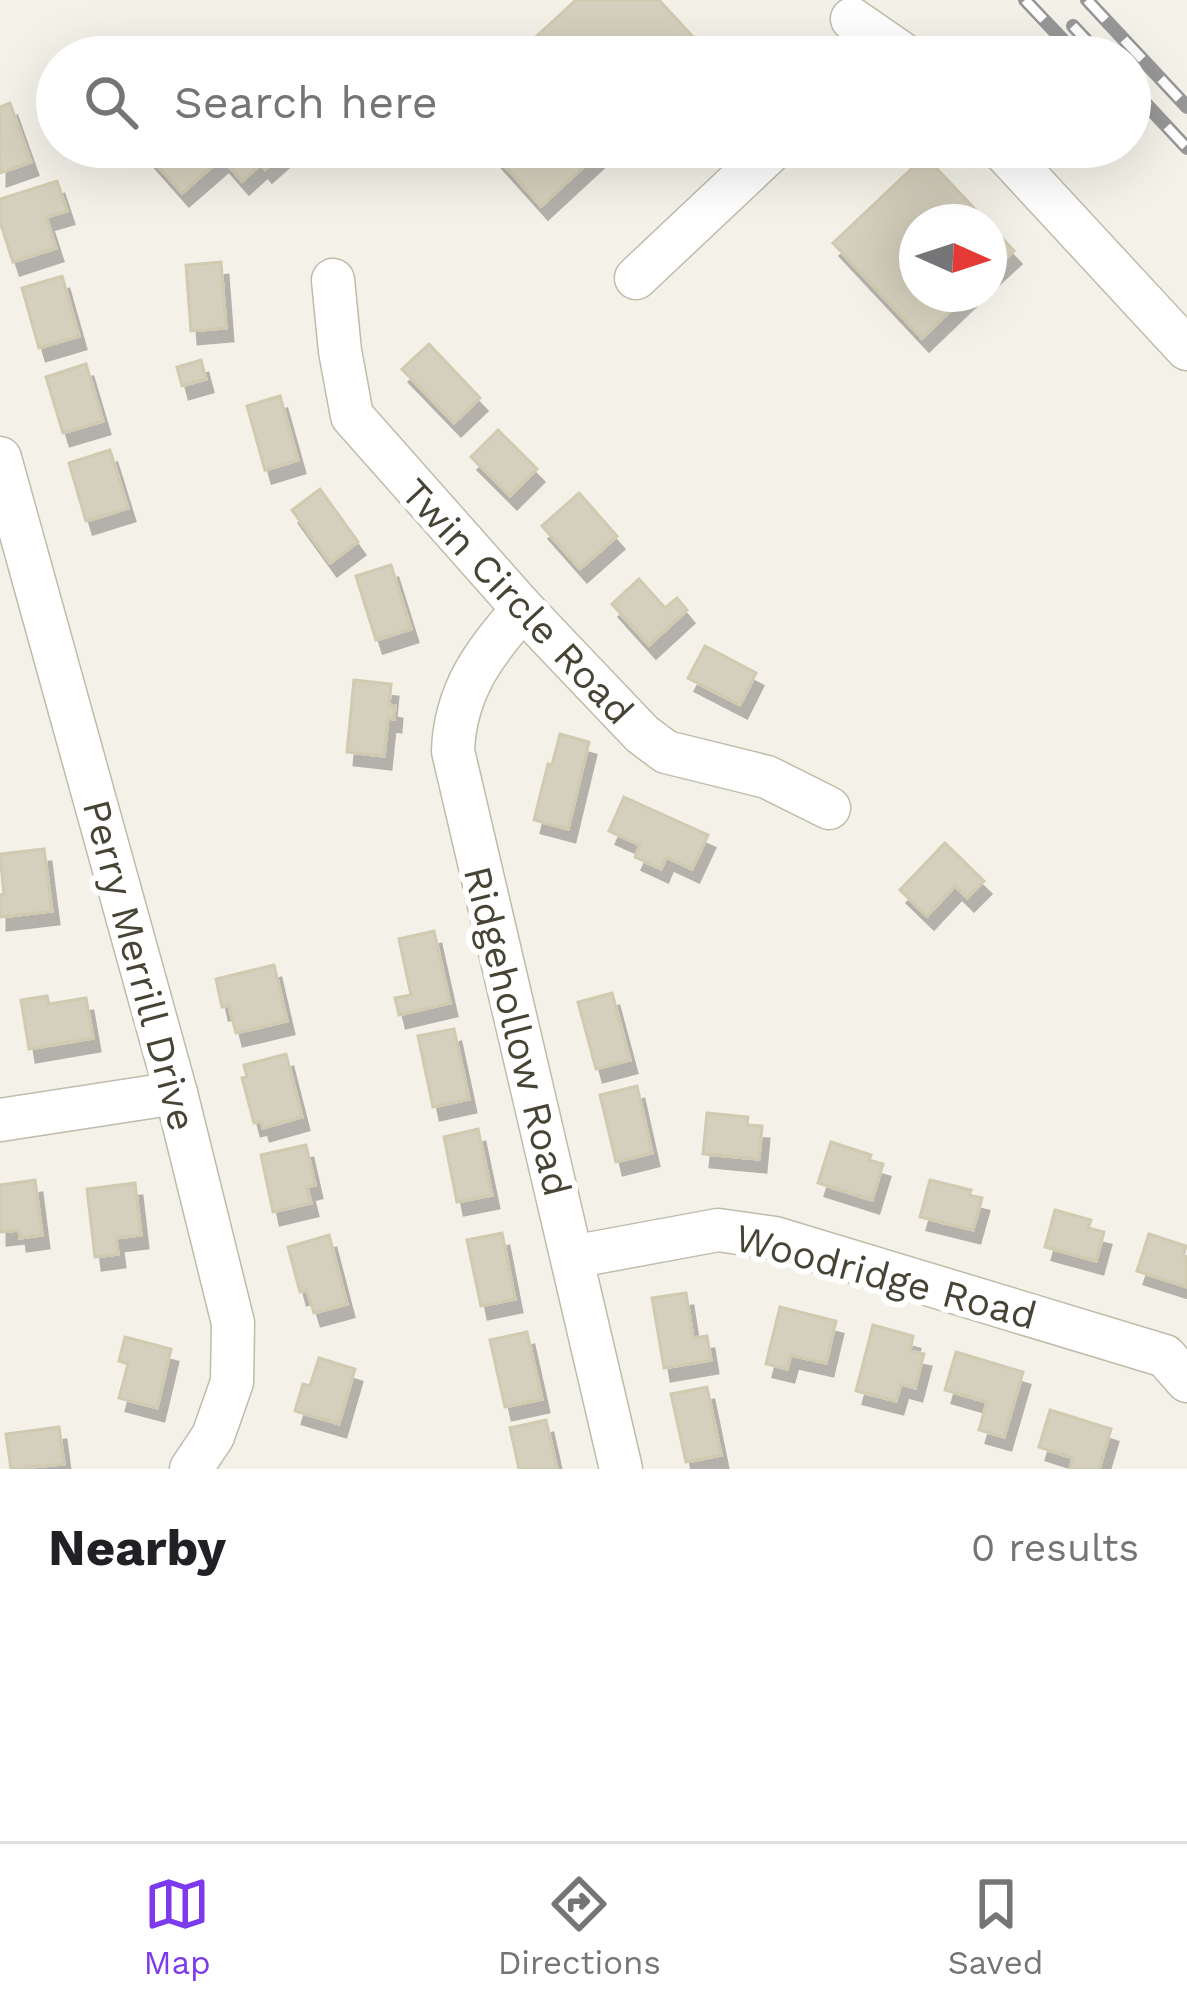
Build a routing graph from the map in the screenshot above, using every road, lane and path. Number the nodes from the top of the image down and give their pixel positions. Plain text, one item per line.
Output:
1 (753, 168) edge
2 (1019, 168) edge
3 (636, 278) dead end
4 (333, 280) dead end
5 (1187, 349) edge
6 (0, 458) edge
7 (523, 609) junction
8 (829, 808) dead end
9 (176, 1093) junction
10 (0, 1120) edge
11 (572, 1257) junction
12 (1187, 1381) edge
13 (191, 1469) edge
14 (621, 1469) edge

1 - 3 street
2 - 5 street
4 - 7 street, Twin Circle Road
6 - 9 street, Perry Merrill Drive
7 - 8 street, Twin Circle Road
7 - 11 street, Ridgehollow Road
9 - 10 street
9 - 13 street, Perry Merrill Drive
11 - 12 street, Woodridge Road
11 - 14 street, Ridgehollow Road

